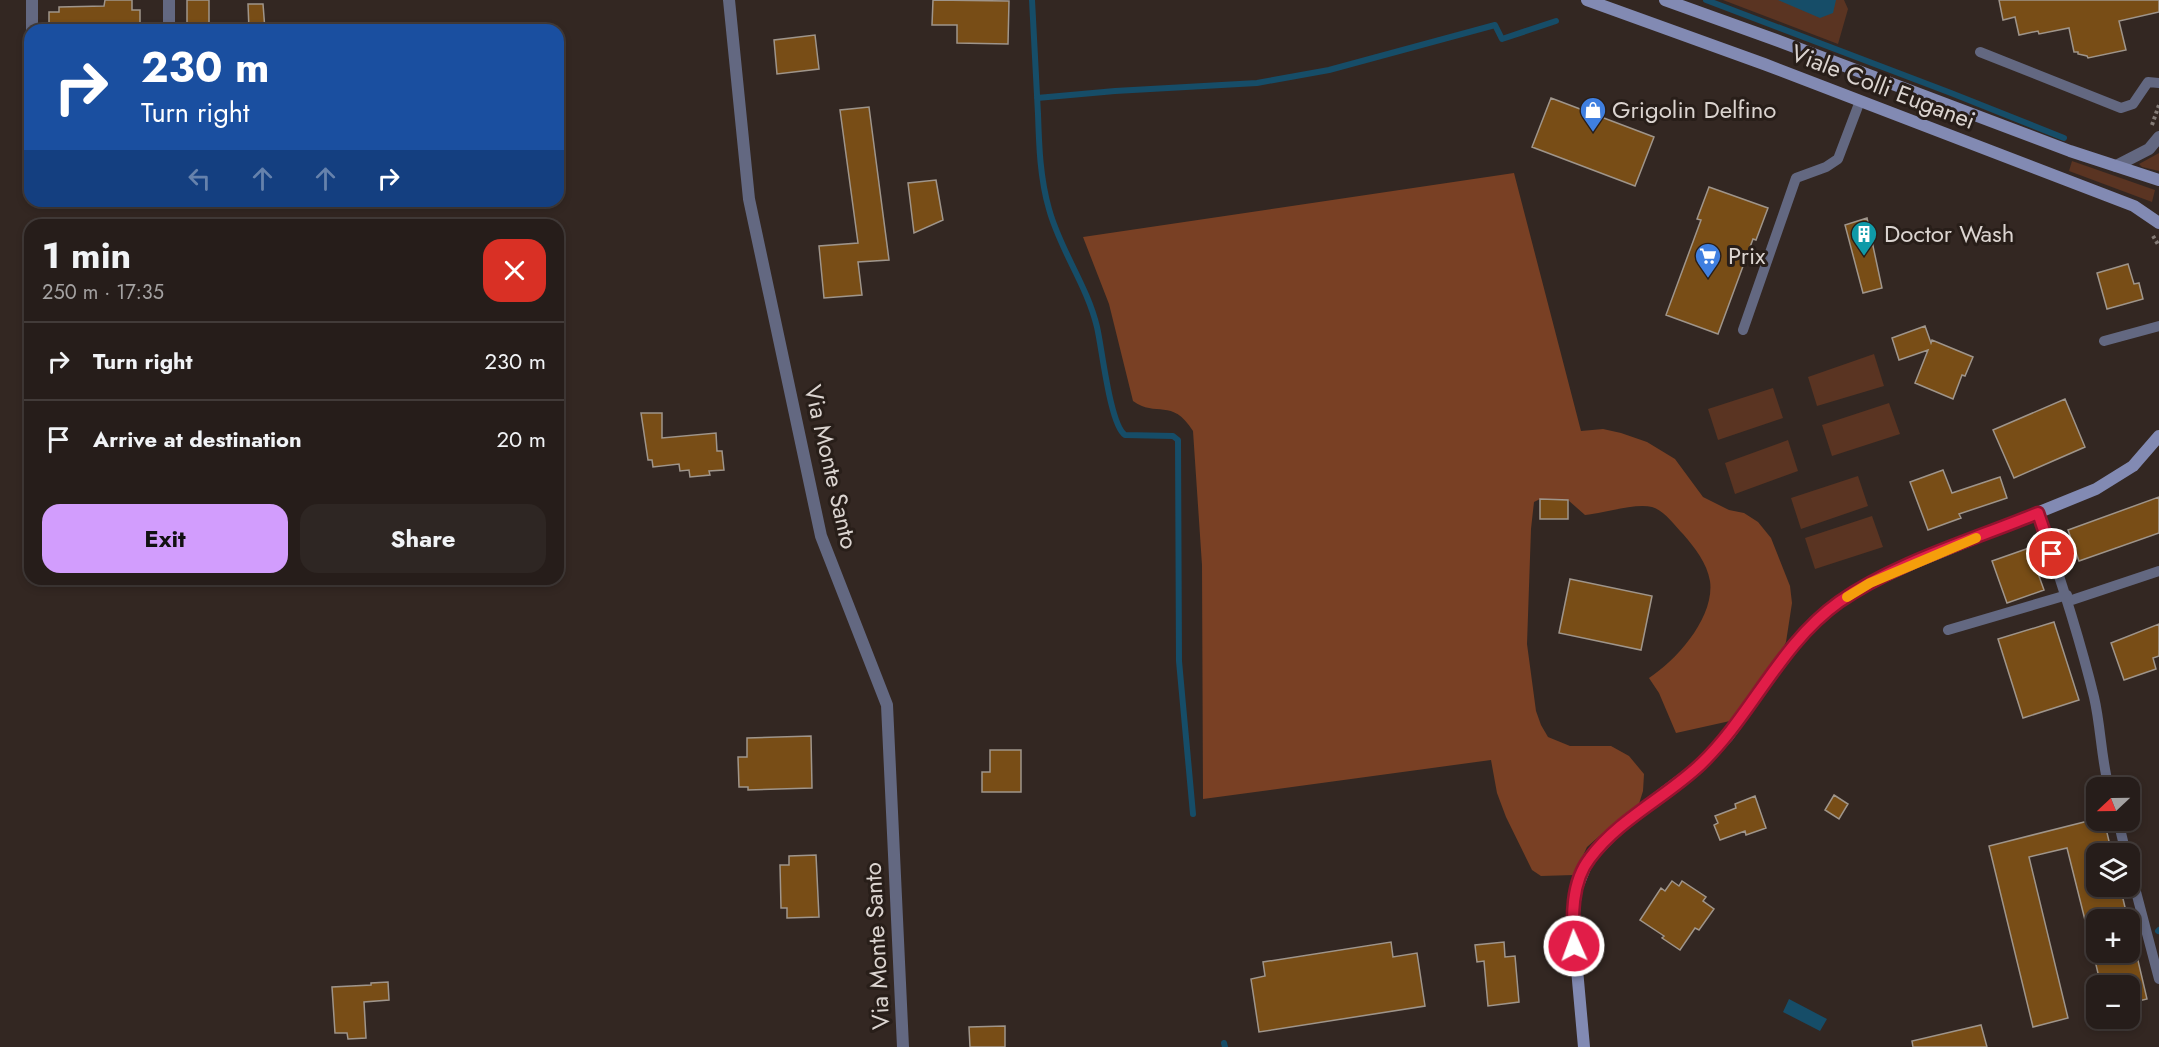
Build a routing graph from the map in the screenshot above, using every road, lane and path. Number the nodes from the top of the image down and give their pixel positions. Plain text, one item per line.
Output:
1 (32, 0) edge
2 (169, 0) edge
3 (729, 0) edge
4 (1587, 0) edge
5 (1665, 0) edge
6 (32, 24) edge
7 (169, 24) edge
8 (1980, 52) dead end
9 (2159, 83) edge
10 (1860, 101) junction
11 (2159, 105) edge
12 (2145, 133) dead end
13 (2159, 137) edge
14 (2116, 166) junction
15 (2159, 180) edge
16 (2159, 223) edge
17 (2159, 326) edge
18 (1743, 330) dead end
19 (2104, 341) dead end
20 (2159, 436) edge
21 (2038, 513) junction
22 (2159, 571) edge
23 (2068, 598) junction
24 (1948, 630) dead end
25 (2106, 777) edge
26 (2137, 897) edge
27 (2159, 979) edge
28 (903, 1047) edge
29 (1584, 1047) edge

1 - 6 street
2 - 7 street
3 - 28 street, Via Monte Santo
4 - 10 main road, Viale Colli Euganei
5 - 14 main road, Viale Colli Euganei
8 - 9 lane
10 - 16 main road, Viale Colli Euganei
10 - 18 lane
11 - 12 path
13 - 14 street
14 - 15 main road, Viale Colli Euganei
17 - 19 lane
20 - 21 main road
21 - 23 lane
21 - 29 main road
22 - 23 lane
23 - 24 lane
23 - 25 lane
26 - 27 lane

